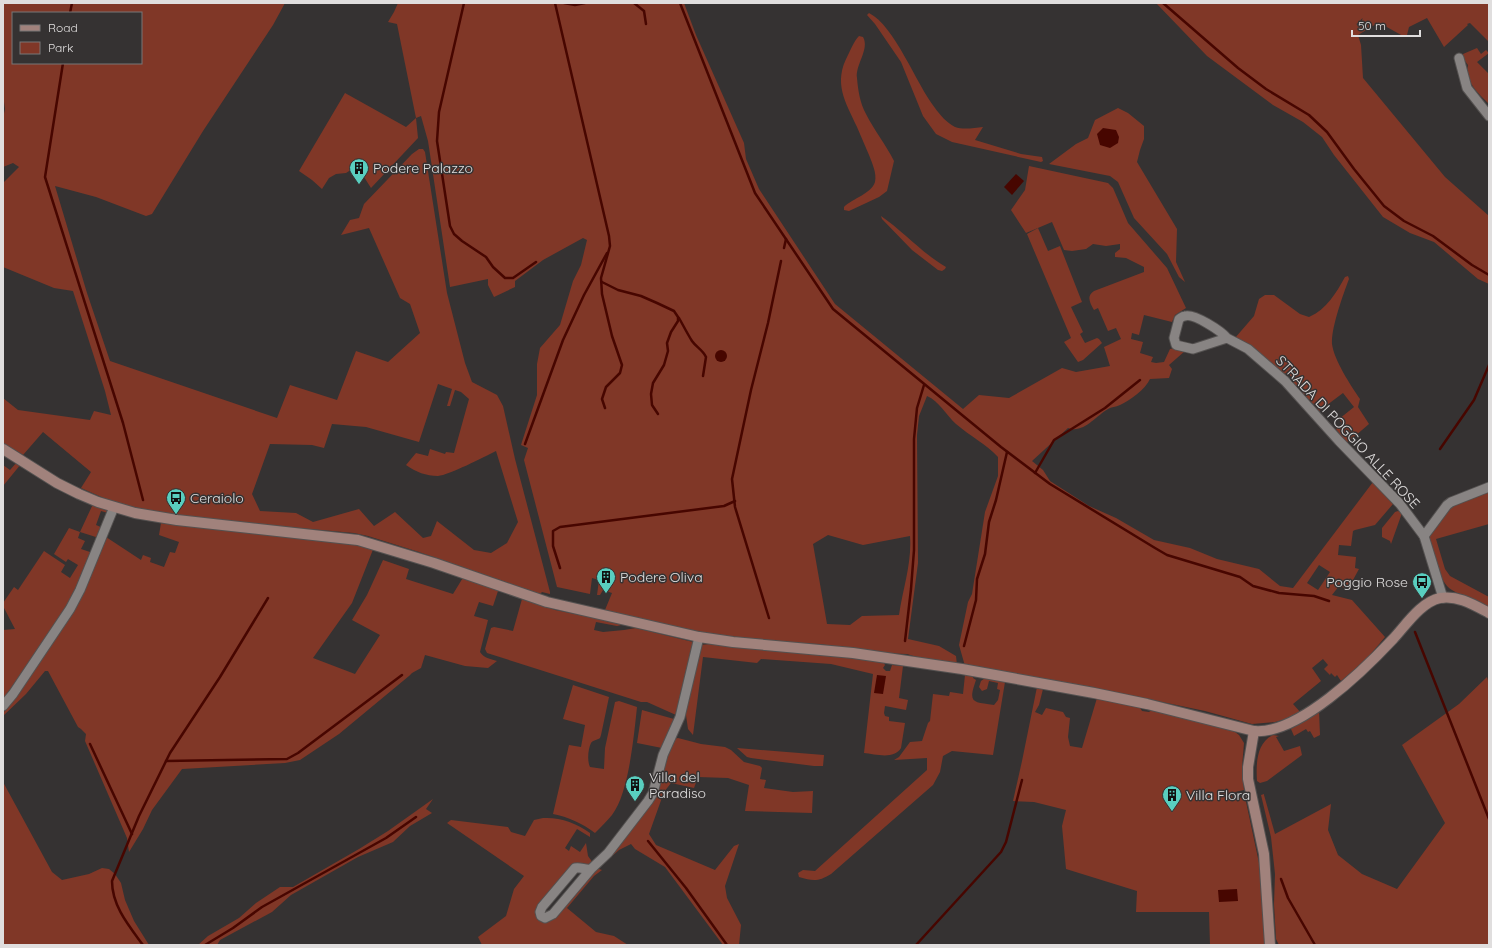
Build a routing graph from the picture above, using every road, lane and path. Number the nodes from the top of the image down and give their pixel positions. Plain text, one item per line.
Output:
1 (1458, 58) dead end
2 (1489, 116) edge
3 (1228, 338) junction
4 (3, 449) edge
5 (1489, 487) edge
6 (114, 507) junction
7 (1424, 536) junction
8 (1443, 598) junction
9 (1489, 613) edge
10 (699, 637) junction
11 (3, 706) edge
12 (1254, 731) junction
13 (591, 869) junction
14 (1270, 945) edge

1 - 2 street
3 - 3 street, STRADA DI POGGIO ALLE ROSE
3 - 7 street, STRADA DI POGGIO ALLE ROSE
4 - 6 main road
5 - 7 street
6 - 10 main road
6 - 11 street
7 - 8 street, STRADA DI POGGIO ALLE ROSE
8 - 9 main road
8 - 12 main road
10 - 12 main road
10 - 13 street
12 - 14 main road
13 - 13 street

